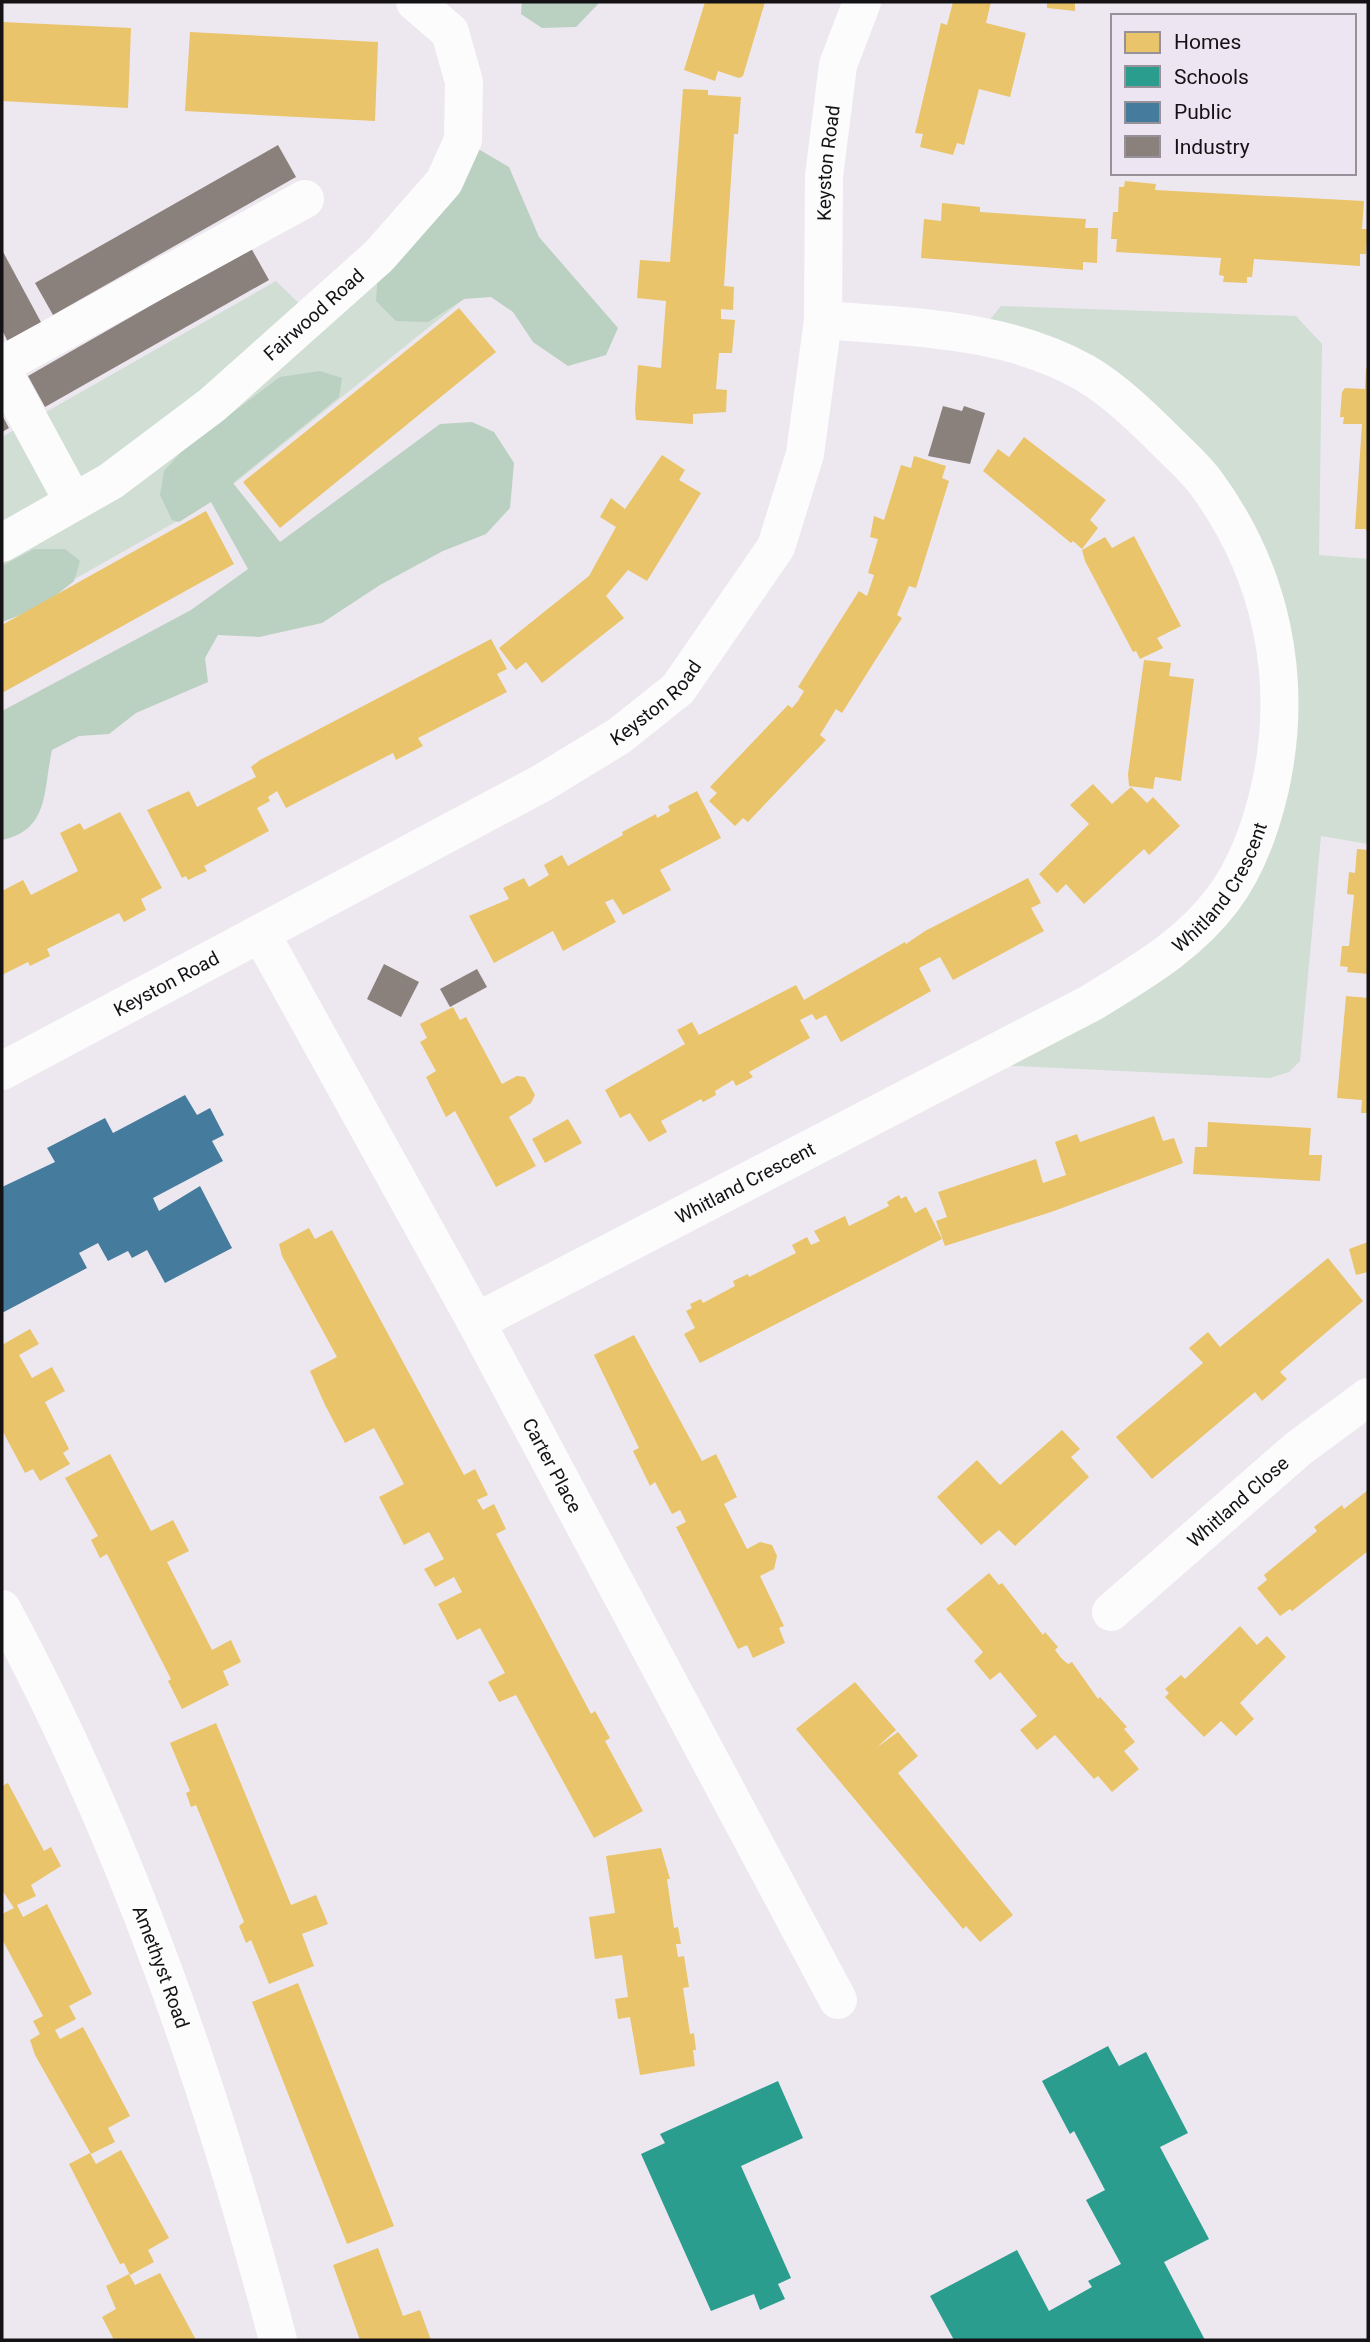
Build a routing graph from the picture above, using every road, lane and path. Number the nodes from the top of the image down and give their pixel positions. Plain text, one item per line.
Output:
1 (415, 2) edge
2 (862, 2) edge
3 (304, 199) dead end
4 (822, 320) junction
5 (2, 368) edge
6 (73, 501) junction
7 (2, 543) edge
8 (261, 934) junction
9 (2, 1071) edge
10 (477, 1322) junction
11 (1368, 1397) edge
12 (1111, 1612) dead end
13 (5, 1623) edge
14 (838, 2000) dead end
15 (278, 2340) edge

1 - 6 street, Fairwood Road
2 - 4 street, Keyston Road
3 - 5 street
4 - 8 street, Keyston Road
4 - 10 street, Whitland Crescent
5 - 6 street
6 - 7 street, Fairwood Road
8 - 9 street, Keyston Road
8 - 10 street, Carter Place
10 - 14 street, Carter Place
11 - 12 street, Whitland Close
13 - 15 street, Amethyst Road

